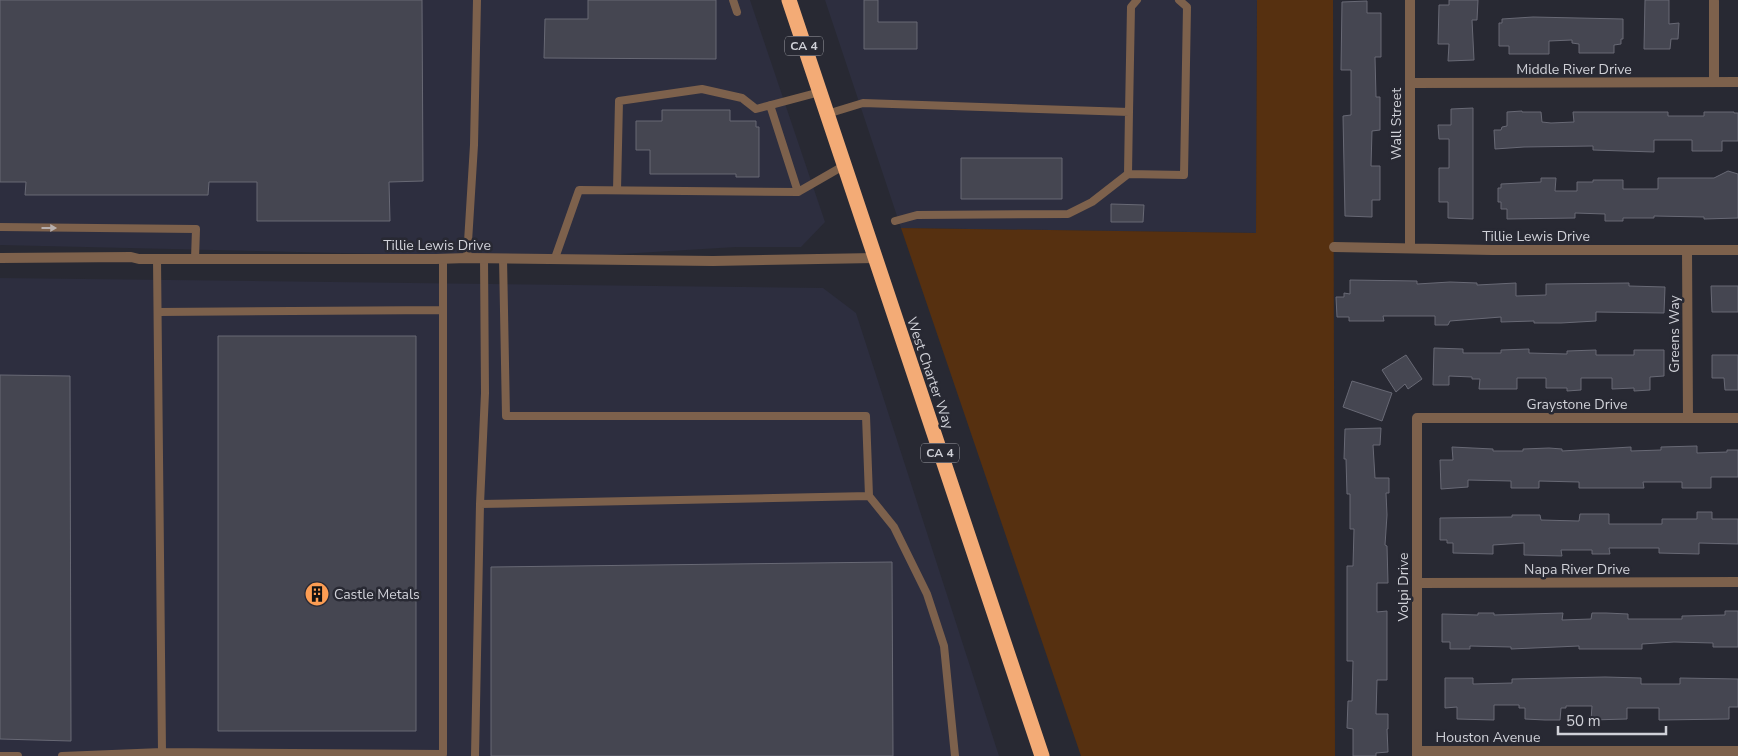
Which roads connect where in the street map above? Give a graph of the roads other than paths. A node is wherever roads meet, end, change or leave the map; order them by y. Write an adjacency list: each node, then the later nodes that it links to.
1 (477, 0): 27 (lane)
2 (733, 0): 8 (lane)
3 (789, 0): 12 (highway, West Charter Way / CA 4)
4 (1137, 0): 14 (lane)
5 (1179, 0): 17 (lane)
6 (1410, 0): 11 (street, Wall Street)
7 (1714, 1): 9 (street)
8 (738, 12)
9 (1714, 82): 10 (street, Middle River Drive); 11 (street, Middle River Drive)
10 (1738, 82)
11 (1410, 83): 23 (street, Wall Street)
12 (820, 92): 13 (lane); 15 (highway, West Charter Way / CA 4)
13 (770, 106): 18 (lane); 19 (lane)
14 (1129, 112): 15 (lane); 17 (lane)
15 (827, 114): 16 (highway, West Charter Way / CA 4)
16 (845, 165): 19 (lane); 31 (highway, West Charter Way / CA 4)
17 (1128, 174): 20 (lane)
18 (617, 190): 19 (lane); 30 (lane)
19 (798, 192)
20 (895, 221)
21 (0, 228): 33 (lane, one-way to 33)
22 (1334, 247): 23 (street, Tillie Lewis Drive)
23 (1410, 247): 24 (street, Tillie Lewis Drive)
24 (1687, 250): 25 (street, Tillie Lewis Drive); 38 (street, Greens Way)
25 (1738, 250)
26 (0, 258): 32 (street, Tillie Lewis Drive)
27 (467, 258): 28 (street, Tillie Lewis Drive); 34 (street, Tillie Lewis Drive)
28 (484, 258): 29 (street, Tillie Lewis Drive); 41 (lane)
29 (504, 258): 30 (street, Tillie Lewis Drive); 40 (lane)
30 (555, 258): 31 (street, Tillie Lewis Drive)
31 (874, 258): 53 (highway, West Charter Way / CA 4)
32 (157, 259): 33 (street, Tillie Lewis Drive); 36 (lane)
33 (195, 259): 34 (street, Tillie Lewis Drive)
34 (443, 259): 35 (lane)
35 (443, 310): 36 (lane); 45 (lane)
36 (158, 312): 45 (lane)
37 (1416, 418): 38 (street, Graystone Drive); 43 (street, Volpi Drive)
38 (1688, 418): 39 (street, Graystone Drive)
39 (1738, 418)
40 (869, 496): 41 (lane); 52 (lane)
41 (480, 504): 51 (lane)
42 (1738, 582): 43 (street, Napa River Drive)
43 (1417, 583): 46 (street, Volpi Drive)
44 (1738, 750): 47 (street, Houston Avenue)
45 (162, 752): 50 (lane)
46 (1417, 753): 47 (street, Houston Avenue)
47 (1668, 753)
48 (0, 756): 49 (lane)
49 (18, 756)
50 (62, 756)
51 (475, 756)
52 (955, 756)
53 (1042, 756)

